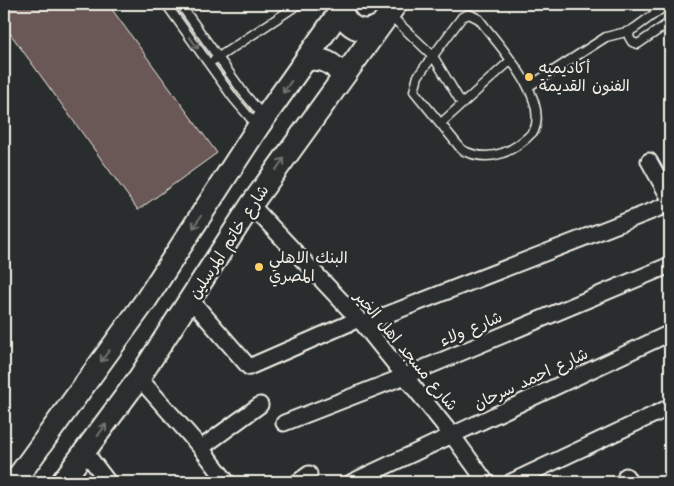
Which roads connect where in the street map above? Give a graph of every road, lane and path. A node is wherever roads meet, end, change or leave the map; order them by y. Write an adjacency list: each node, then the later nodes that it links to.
1 (166, 4): 13 (lane, one-way to 13)
2 (180, 4): 10 (lane)
3 (299, 4): 10 (lane)
4 (668, 4): 8 (lane)
5 (343, 6): 6 (main road); 11 (main road)
6 (388, 14): 9 (lane); 14 (main road, شارع خاتم المرسلين)
7 (670, 22): 8 (lane)
8 (630, 32): 15 (lane)
9 (433, 56): 12 (lane); 16 (lane); 18 (lane)
10 (218, 58): 13 (lane); 17 (lane)
11 (306, 60): 14 (main road); 17 (main road, one-way to 17)
12 (510, 61): 15 (lane); 16 (lane)
13 (208, 63): 17 (lane)
14 (342, 77): 22 (main road, شارع خاتم المرسلين, one-way to 14)
15 (528, 87): 18 (lane)
16 (462, 104): 18 (lane)
17 (262, 123): 35 (main road, one-way to 35)
18 (440, 124)
19 (649, 161): 20 (street)
20 (670, 199)
21 (670, 204): 25 (street)
22 (251, 205): 24 (main road, شارع خاتم المرسلين); 25 (street, شارع مسجد اهل الخير)
23 (670, 264): 27 (street, شارع ولاء)
24 (191, 300): 25 (street); 28 (main road, شارع خاتم المرسلين)
25 (361, 322): 27 (street, شارع مسجد اهل الخير)
26 (670, 333): 32 (street, شارع احمد سرحان)
27 (405, 376): 31 (street, شارع ولاء); 32 (street, شارع مسجد اهل الخير)
28 (139, 378): 33 (street); 34 (main road, شارع خاتم المرسلين, one-way to 28)
29 (260, 405): 33 (street)
30 (670, 407): 41 (street)
31 (284, 422)
32 (452, 435): 39 (street, شارع احمد سرحان); 40 (street, شارع مسجد اهل الخير)
33 (201, 448): 38 (street)
34 (86, 453): 36 (main road, شارع خاتم المرسلين); 37 (street)
35 (14, 482)
36 (62, 482)
37 (108, 482)
38 (227, 482)
39 (352, 482)
40 (486, 482)
41 (511, 482)

